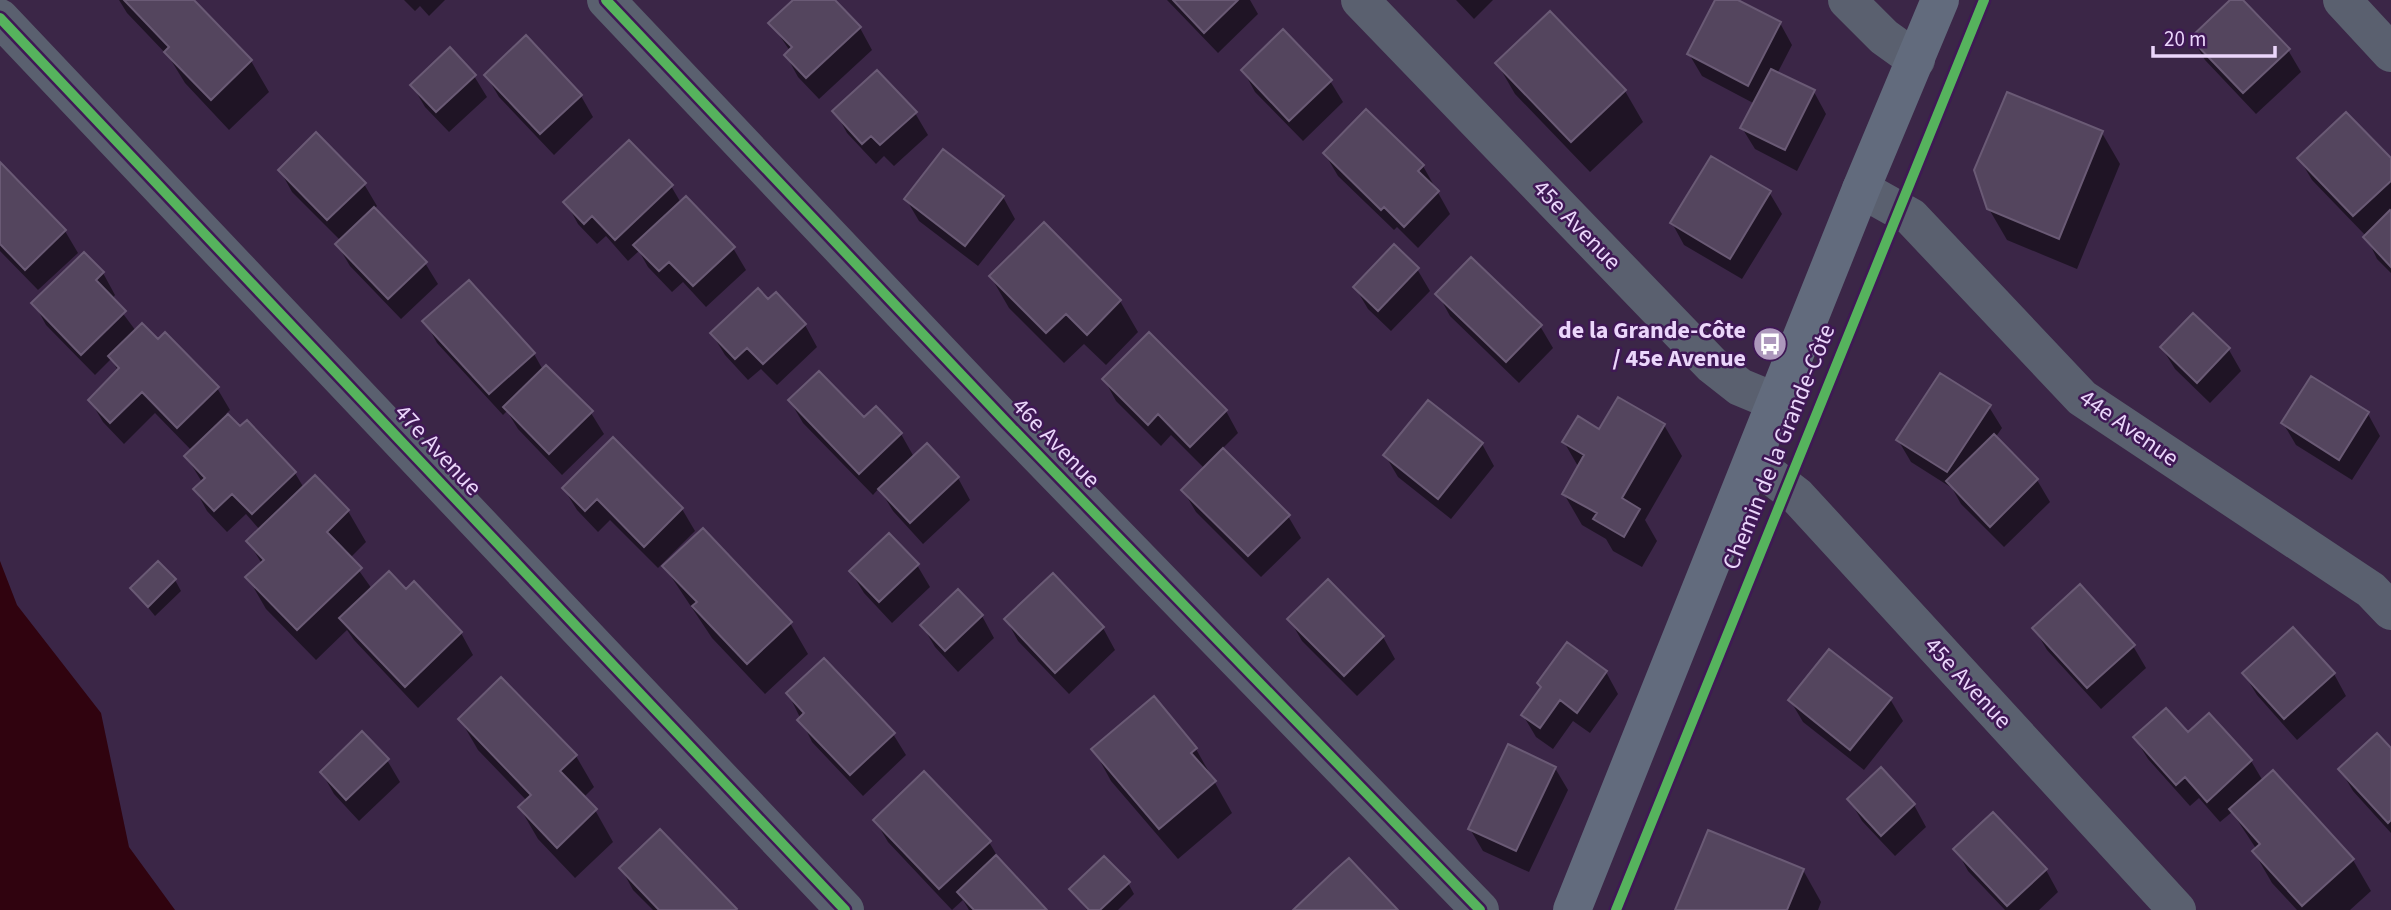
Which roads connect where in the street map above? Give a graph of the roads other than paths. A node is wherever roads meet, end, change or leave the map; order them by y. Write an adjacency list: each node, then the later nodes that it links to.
1 (606, 0): 14 (street, 46e Avenue)
2 (1360, 0): 10 (street, 45e Avenue)
3 (1847, 0): 8 (street)
4 (1940, 0): 8 (main road, Chemin de la Grande-Côte)
5 (2342, 0): 7 (street)
6 (0, 18): 13 (street, 47e Avenue)
7 (2391, 53)
8 (1916, 60): 9 (main road, Chemin de la Grande-Côte)
9 (1861, 189): 10 (main road, Chemin de la Grande-Côte); 12 (street, 44e Avenue)
10 (1776, 402): 11 (main road, Chemin de la Grande-Côte)
11 (1751, 466): 15 (main road, Chemin de la Grande-Côte); 16 (street, 45e Avenue)
12 (2391, 611)
13 (845, 910)
14 (1480, 910)
15 (1572, 910)
16 (2177, 910)

